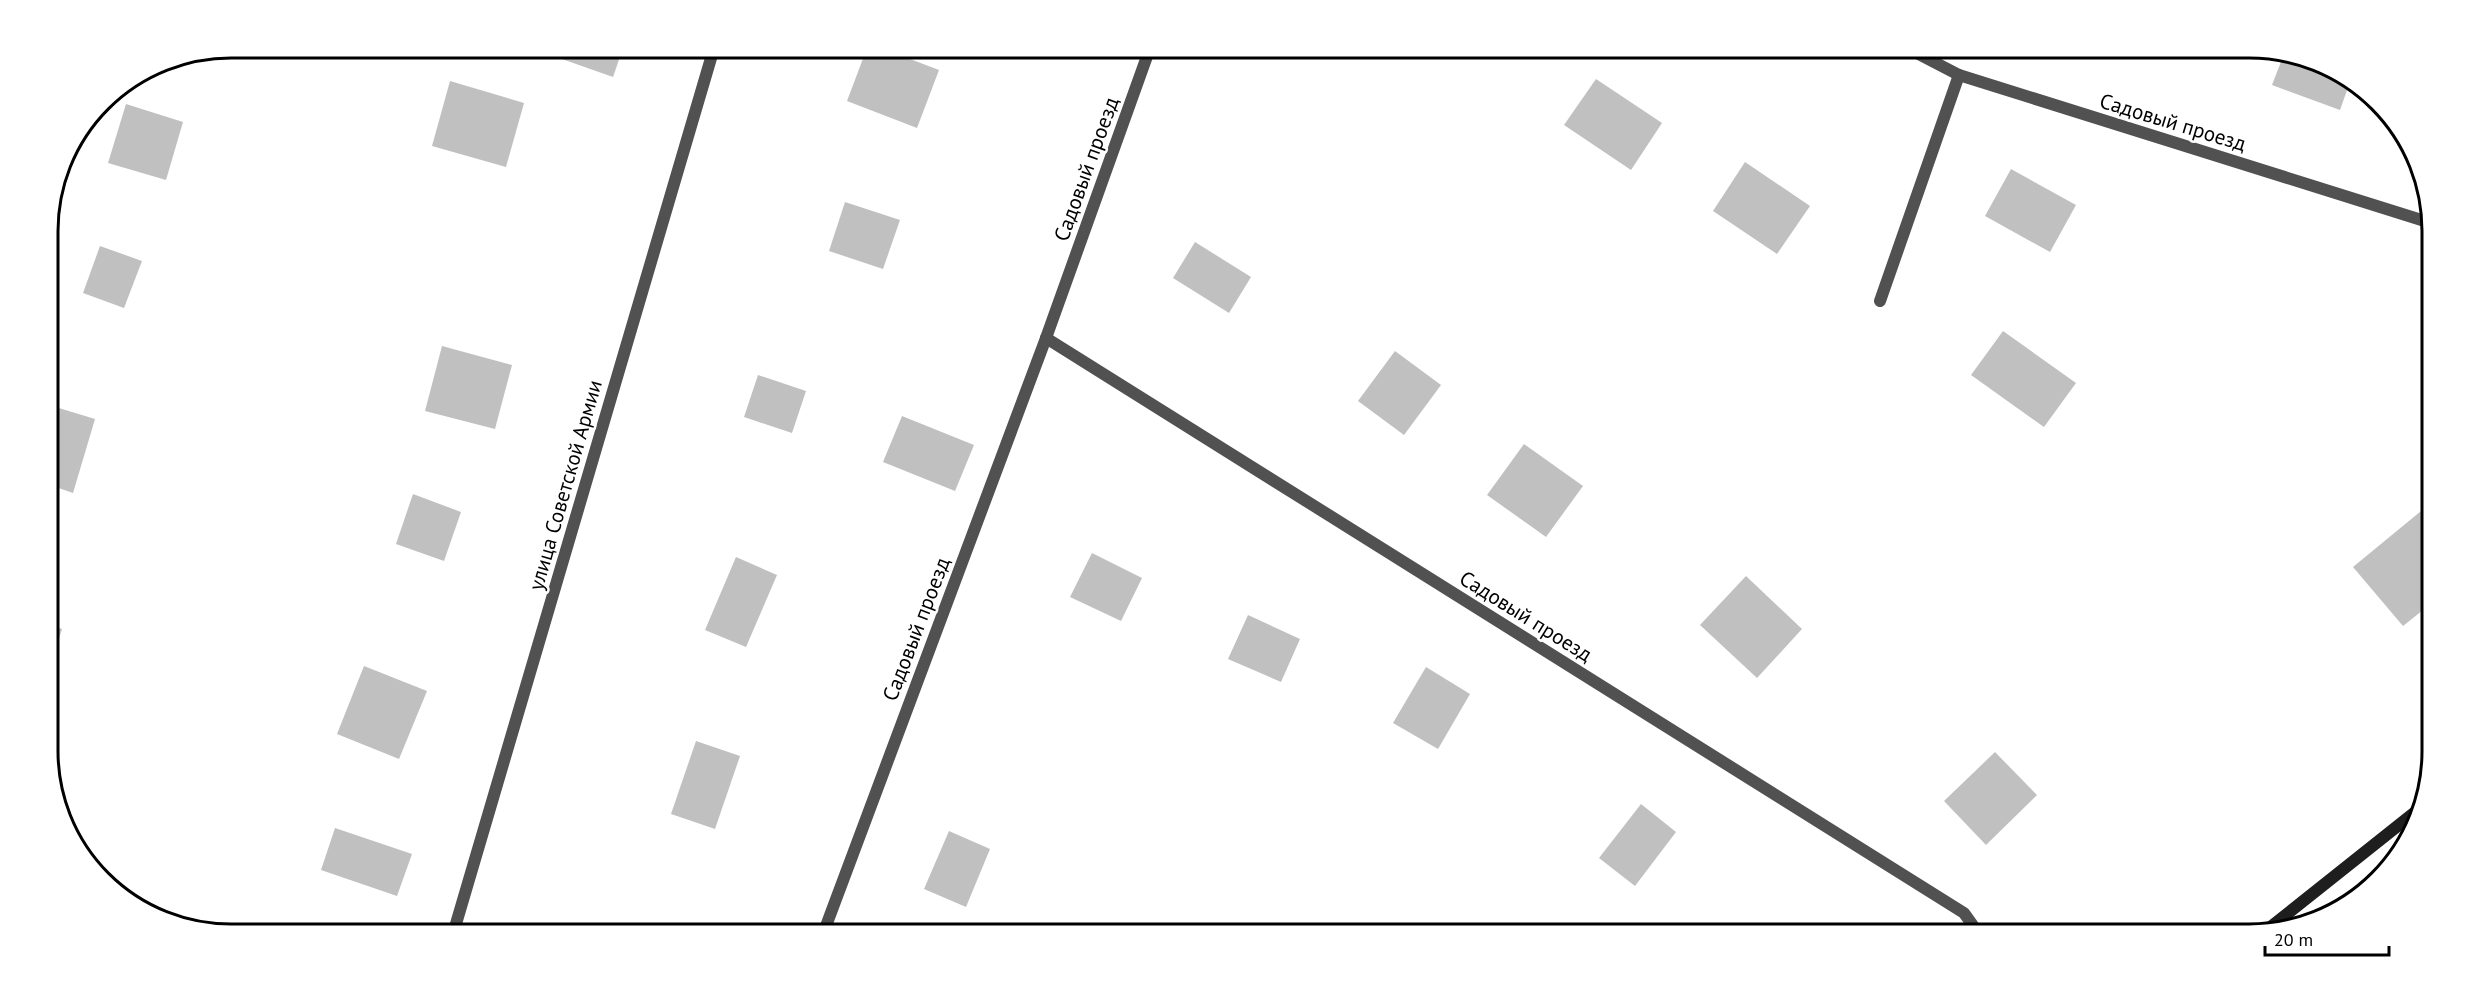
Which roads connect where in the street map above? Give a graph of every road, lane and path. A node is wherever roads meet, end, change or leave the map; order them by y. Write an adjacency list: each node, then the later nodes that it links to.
1 (711, 58): 11 (lane, улица Советской Армии)
2 (1144, 58): 7 (lane, Садовый проезд)
3 (1926, 58): 4 (lane, Садовый проезд)
4 (1959, 75): 5 (lane, Садовый проезд); 6 (lane)
5 (2421, 220)
6 (1880, 301)
7 (1046, 338): 10 (lane, Садовый проезд); 12 (lane, Садовый проезд)
8 (2409, 817): 9 (street)
9 (2279, 921)
10 (1971, 923)
11 (456, 924)
12 (827, 924)

